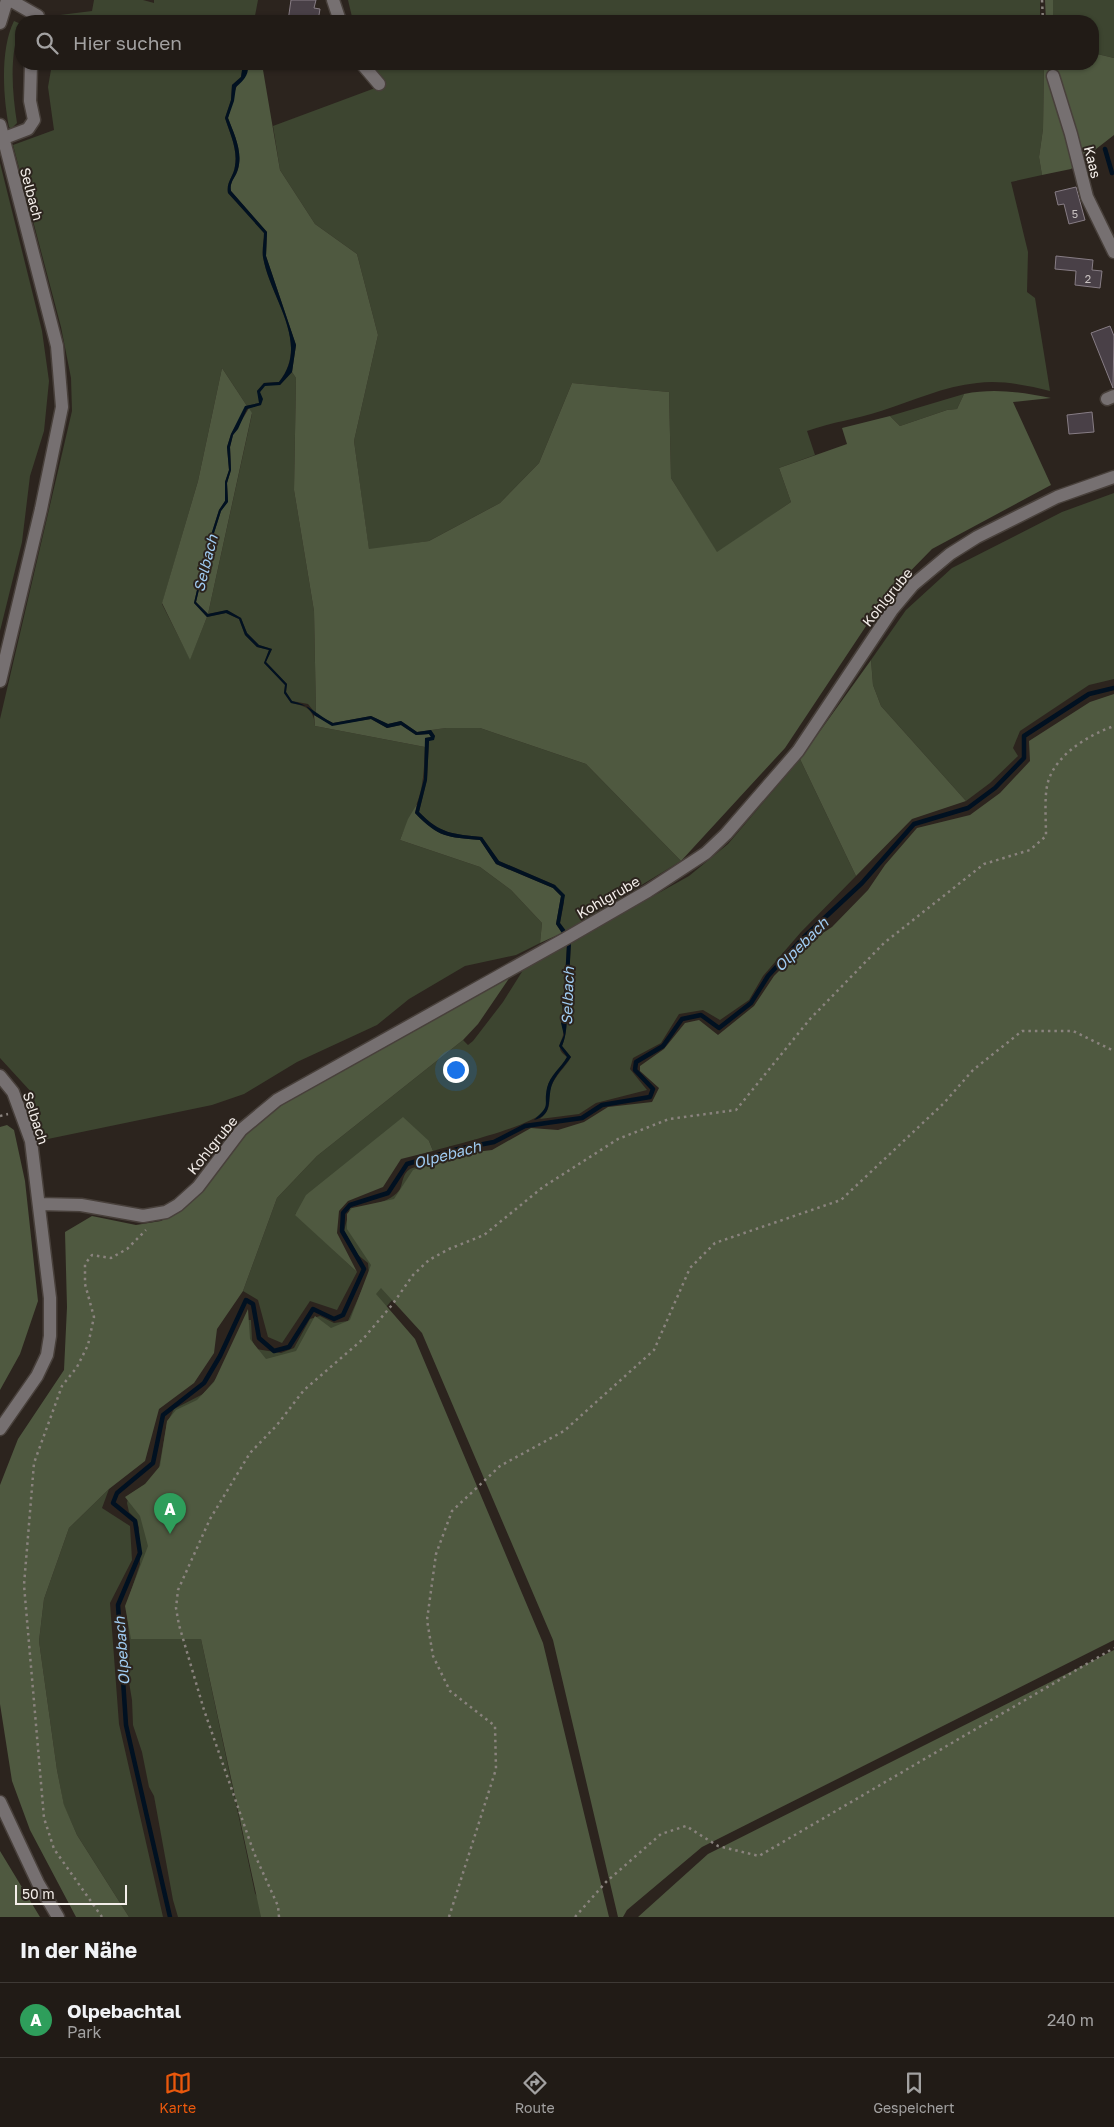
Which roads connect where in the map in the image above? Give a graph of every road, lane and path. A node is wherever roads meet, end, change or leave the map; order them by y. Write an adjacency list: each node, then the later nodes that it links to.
1 (8, 0): 4 (street); 7 (street)
2 (332, 0): 5 (street)
3 (1042, 0): 6 (path)
4 (36, 15)
5 (338, 15)
6 (1043, 15)
7 (0, 23)
8 (31, 70): 13 (street)
9 (367, 70): 11 (street)
10 (1052, 76): 14 (street, Kaas)
11 (379, 84)
12 (0, 125): 13 (street, Selbach)
13 (2, 139): 16 (street, Selbach)
14 (1114, 252)
15 (1114, 477): 21 (street, Kohlgrube)
16 (0, 681)
17 (1114, 726): 27 (path)
18 (1114, 1051): 28 (path)
19 (0, 1076): 20 (street, Selbach)
20 (39, 1204): 21 (street, Kohlgrube); 22 (street, Selbach)
21 (156, 1215): 26 (path)
22 (0, 1429)
23 (1114, 1648): 29 (path)
24 (0, 1802): 25 (street)
25 (58, 1917)
26 (102, 1917)
27 (279, 1917)
28 (449, 1917)
29 (575, 1917)

